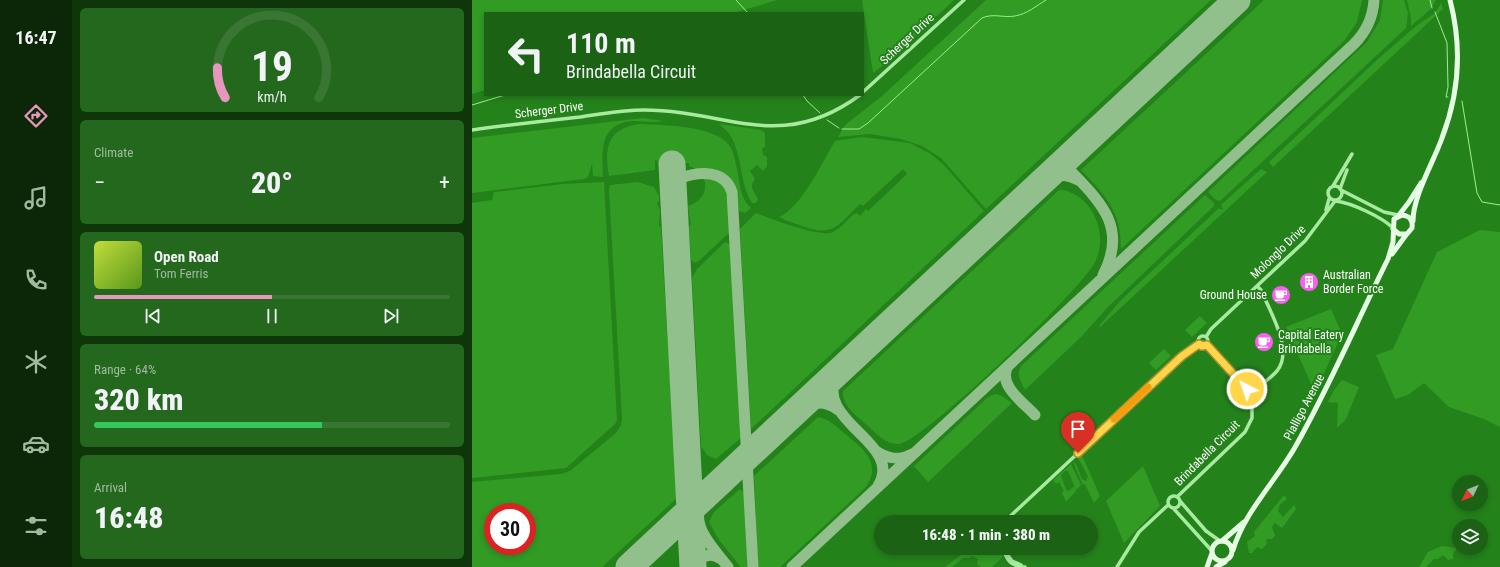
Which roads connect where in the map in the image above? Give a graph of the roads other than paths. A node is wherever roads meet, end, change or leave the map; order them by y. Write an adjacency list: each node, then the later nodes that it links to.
1 (964, 0): 3 (street, Scherger Drive)
2 (1450, 0): 7 (main road)
3 (864, 91)
4 (858, 96): 5 (street, Scherger Drive)
5 (472, 130)
6 (1352, 154): 9 (street)
7 (1432, 161): 14 (main road); 15 (main road)
8 (1347, 170): 10 (street)
9 (1333, 186): 10 (street); 11 (street)
10 (1341, 189): 12 (street); 14 (street)
11 (1329, 199): 12 (street); 13 (street, Molonglo Drive)
12 (1336, 201): 13 (street, Molonglo Drive); 16 (street)
13 (1326, 211): 19 (street, Molonglo Drive)
14 (1398, 215): 15 (main road); 16 (main road)
15 (1413, 224): 17 (main road)
16 (1393, 228): 17 (main road); 18 (main road, Pialligo Avenue)
17 (1407, 234): 18 (main road, Pialligo Avenue)
18 (1388, 259): 31 (main road, Pialligo Avenue)
19 (1257, 286): 20 (street, Molonglo Drive); 23 (street)
20 (1206, 337): 21 (street); 22 (street)
21 (1199, 344): 22 (street); 30 (street)
22 (1207, 345): 24 (street, Brindabella Circuit)
23 (1262, 383): 24 (street); 25 (street)
24 (1247, 389): 25 (street, Brindabella Circuit)
25 (1251, 398): 26 (street, Brindabella Circuit)
26 (1177, 497): 27 (street); 28 (street)
27 (1180, 501): 29 (street); 32 (street, Brindabella Circuit)
28 (1168, 505): 29 (street); 38 (street)
29 (1174, 509): 34 (street)
30 (1012, 515)
31 (1250, 516): 32 (main road, Pialligo Avenue); 33 (main road, Pialligo Avenue)
32 (1221, 541): 33 (main road); 34 (main road)
33 (1233, 550): 36 (main road)
34 (1212, 552): 36 (main road); 39 (main road)
35 (1005, 555): 37 (street)
36 (1226, 561): 40 (main road)
37 (1026, 567)
38 (1117, 567)
39 (1207, 567)
40 (1216, 567)

